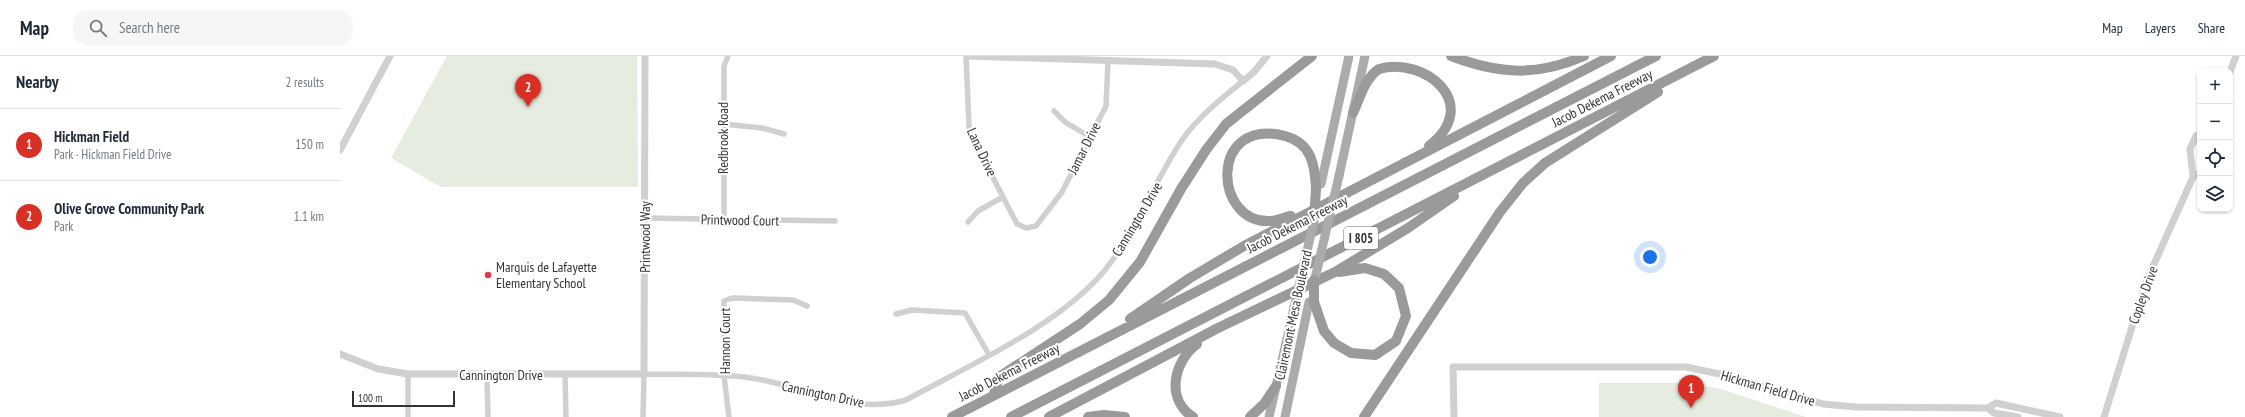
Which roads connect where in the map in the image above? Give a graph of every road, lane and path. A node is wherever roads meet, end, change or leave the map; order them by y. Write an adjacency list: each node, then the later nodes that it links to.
1 (390, 56): 24 (street)
2 (645, 56): 31 (street, Printwood Way)
3 (728, 56): 20 (street, Redbrook Road)
4 (966, 56): 15 (street); 29 (street, Lana Drive)
5 (1267, 56): 17 (street)
6 (1312, 56): 51 (highway)
7 (1349, 56): 28 (main road)
8 (1365, 56): 19 (main road, Clairemont Mesa Boulevard)
9 (1451, 56): 10 (highway)
10 (1584, 56)
11 (1611, 56): 25 (highway)
12 (1656, 56): 42 (highway, Jacob Dekema Freeway / I 805)
13 (2236, 56): 16 (street)
14 (1712, 57): 26 (highway, Jacob Dekema Freeway / I 805); 67 (highway)
15 (1108, 62): 17 (street); 23 (street, Jamar Drive)
16 (2232, 68)
17 (1243, 81): 44 (street, Cannington Drive)
18 (1054, 110): 23 (street)
19 (1354, 113): 25 (highway); 37 (main road, Clairemont Mesa Boulevard, bridge)
20 (723, 124): 21 (street); 32 (street, Redbrook Road)
21 (784, 134)
22 (2197, 136): 27 (street, Copley Drive)
23 (1090, 137): 35 (street, Jamar Drive)
24 (340, 150)
25 (1400, 165): 30 (highway)
26 (1485, 174): 36 (highway); 59 (highway, Jacob Dekema Freeway / I 805)
27 (2197, 175): 71 (street, Copley Drive)
28 (1318, 186): 30 (highway, bridge); 30 (highway)
29 (1003, 197): 34 (street); 35 (street, Lana Drive)
30 (1312, 214): 42 (highway); 50 (main road, Clairemont Mesa Boulevard, bridge)
31 (645, 218): 32 (street, Printwood Court); 47 (street, Printwood Way)
32 (724, 220): 33 (street, Printwood Court)
33 (835, 221)
34 (968, 222)
35 (1036, 226)
36 (1335, 272): 38 (highway); 41 (highway)
37 (1314, 280): 38 (highway, bridge)
38 (1311, 302): 66 (main road, Clairemont Mesa Boulevard)
39 (807, 306): 49 (street, Hannon Court)
40 (896, 314): 44 (street)
41 (1218, 328): 60 (highway); 63 (highway)
42 (1094, 344): 51 (highway, Jacob Dekema Freeway / I 805)
43 (340, 354): 45 (street, Cannington Drive)
44 (989, 354): 49 (street, Cannington Drive)
45 (408, 374): 48 (street, Cannington Drive); 53 (street)
46 (565, 374): 47 (street, Cannington Drive); 48 (street, Cannington Drive); 55 (street)
47 (644, 374): 49 (street, Cannington Drive); 56 (street, Printwood Way)
48 (487, 375): 54 (street)
49 (724, 376): 57 (street, Hannon Court)
50 (1276, 386): 64 (highway); 65 (main road, Clairemont Mesa Boulevard)
51 (994, 394): 58 (highway, Jacob Dekema Freeway / I 805)
52 (1988, 408): 68 (street, Hickman Field Drive); 69 (street, Hickman Field Drive); 70 (street, Hickman Field Drive)
53 (408, 417)
54 (488, 417)
55 (566, 417)
56 (643, 417)
57 (729, 417)
58 (952, 417)
59 (1011, 417)
60 (1049, 417)
61 (1088, 417): 62 (highway)
62 (1125, 417)
63 (1193, 417)
64 (1250, 417)
65 (1269, 417)
66 (1285, 417)
67 (1364, 417)
68 (1454, 417)
69 (2018, 417)
70 (2060, 417)
71 (2104, 417)

